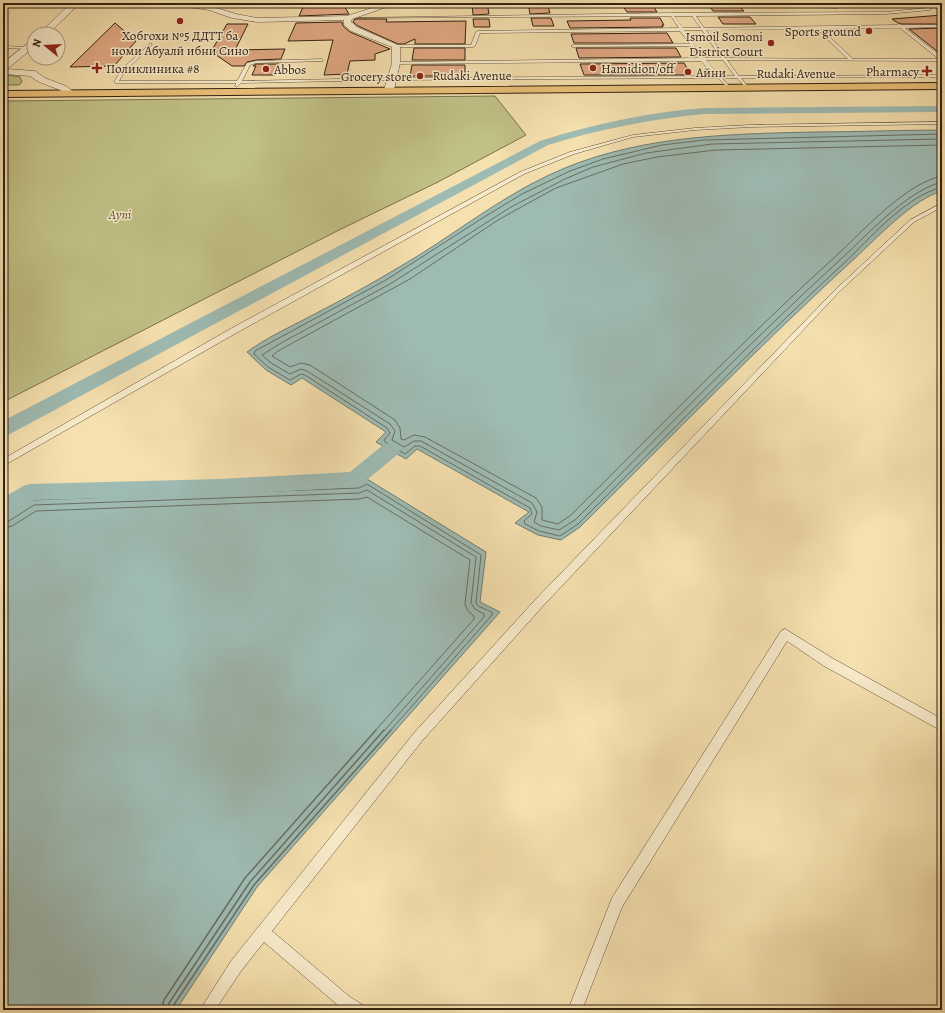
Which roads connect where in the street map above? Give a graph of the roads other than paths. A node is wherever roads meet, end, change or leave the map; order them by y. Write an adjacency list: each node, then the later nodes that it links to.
1 (26, 3): 8 (street)
2 (55, 3): 7 (street)
3 (122, 3): 7 (street)
4 (174, 3): 15 (street)
5 (394, 3): 15 (street)
6 (903, 3): 10 (street)
7 (75, 4): 16 (street)
8 (3, 5)
9 (768, 5): 12 (lane)
10 (928, 5): 11 (street); 12 (lane)
11 (942, 6)
12 (845, 13): 14 (lane)
13 (671, 14): 14 (lane); 15 (lane); 20 (lane)
14 (693, 14): 21 (lane)
15 (348, 18): 25 (street)
16 (52, 26)
17 (899, 26): 18 (lane); 19 (lane); 33 (lane)
18 (942, 26)
19 (817, 27): 21 (lane); 32 (lane)
20 (681, 30): 21 (lane); 24 (lane); 25 (lane)
21 (704, 30): 30 (lane)
22 (151, 44): 41 (lane)
23 (26, 45): 27 (lane)
24 (692, 45): 26 (lane); 29 (lane)
25 (396, 46): 34 (street)
26 (573, 46)
27 (3, 47)
28 (26, 49): 35 (street)
29 (702, 59): 30 (lane); 34 (lane); 39 (lane)
30 (724, 59): 32 (lane); 38 (lane)
31 (322, 60): 44 (lane)
32 (852, 60): 33 (lane)
33 (942, 60)
34 (396, 63): 42 (street)
35 (3, 67)
36 (3, 71): 40 (street)
37 (942, 76): 38 (lane)
38 (738, 77): 39 (lane); 46 (lane)
39 (719, 78): 42 (lane); 45 (lane)
40 (42, 80): 48 (street); 49 (street)
41 (116, 82): 44 (lane); 47 (lane)
42 (390, 85): 44 (highway, Rudaki Avenue); 45 (highway, Rudaki Avenue)
43 (942, 86): 46 (highway, Rudaki Avenue)
44 (237, 87): 47 (highway, Rudaki Avenue)
45 (728, 87): 46 (highway, Rudaki Avenue)
46 (746, 87)
47 (111, 92): 49 (highway, Rudaki Avenue)
48 (36, 93): 49 (highway, Rudaki Avenue); 50 (highway, Rudaki Avenue)
49 (70, 93)
50 (3, 94)
51 (942, 123): 53 (lane)
52 (942, 205): 55 (lane)
53 (3, 463)
54 (942, 725): 58 (lane)
55 (263, 932): 56 (lane); 57 (lane)
56 (207, 1010)
57 (358, 1010)
58 (575, 1010)

